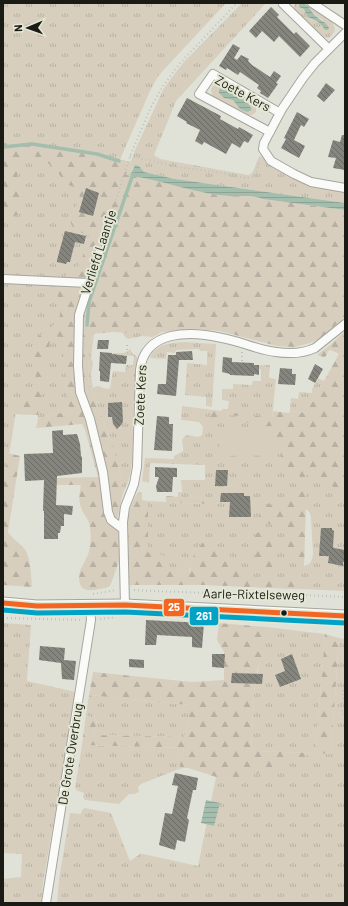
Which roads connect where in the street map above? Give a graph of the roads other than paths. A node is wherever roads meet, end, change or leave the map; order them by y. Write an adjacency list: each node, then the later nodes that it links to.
1 (284, 3): 5 (street)
2 (312, 3): 3 (street)
3 (345, 25)
4 (345, 33): 5 (street, Zoete Kers)
5 (329, 49): 6 (street, Zoete Kers)
6 (280, 113): 7 (street, Zoete Kers); 7 (street, Zoete Kers)
7 (270, 132): 8 (street, Zoete Kers)
8 (345, 188)
9 (99, 253): 11 (street, Verliefd Laantje)
10 (3, 278): 11 (street)
11 (88, 283): 13 (street, Verliefd Laantje)
12 (345, 324): 13 (street, Zoete Kers)
13 (123, 529): 16 (street, Zoete Kers)
14 (91, 599): 15 (street, Aarle-Rixtelseweg); 16 (street, Aarle-Rixtelseweg); 18 (street, De Grote Overbrug)
15 (3, 603)
16 (125, 605): 17 (street, Aarle-Rixtelseweg)
17 (345, 616)
18 (46, 903)

